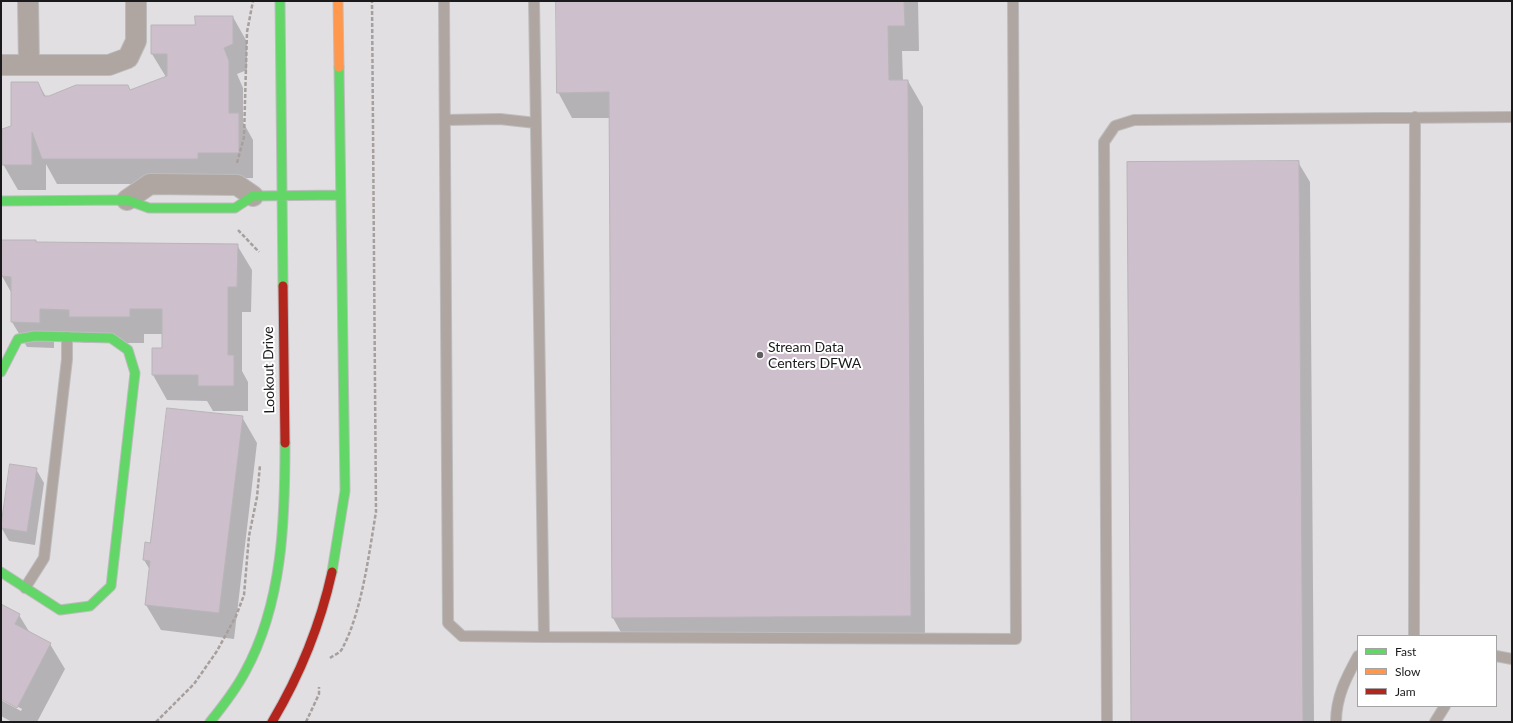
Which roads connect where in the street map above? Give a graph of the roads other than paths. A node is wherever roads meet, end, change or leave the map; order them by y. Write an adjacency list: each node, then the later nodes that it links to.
1 (28, 1): 9 (street)
2 (136, 1): 9 (street)
3 (280, 1): 16 (main road, Lookout Drive)
4 (338, 1): 14 (main road)
5 (444, 1): 12 (lane)
6 (534, 1): 13 (lane)
7 (1014, 1): 24 (lane)
8 (1, 65): 9 (street)
9 (29, 65)
10 (1415, 117): 11 (lane); 23 (lane); 31 (lane)
11 (1512, 117)
12 (445, 120): 13 (lane); 24 (lane)
13 (536, 123): 24 (lane)
14 (340, 194): 16 (main road); 30 (main road)
15 (253, 196): 16 (main road); 17 (street)
16 (281, 196): 29 (main road, Lookout Drive)
17 (127, 200): 18 (main road)
18 (1, 201)
19 (67, 337): 20 (main road); 22 (lane); 22 (main road)
20 (1, 372)
21 (1, 572): 22 (main road)
22 (25, 588)
23 (1414, 635)
24 (544, 637)
25 (1497, 656): 27 (lane)
26 (1357, 658): 32 (lane)
27 (1512, 659)
28 (1444, 707): 33 (lane)
29 (210, 722)
30 (272, 722)
31 (1107, 722)
32 (1336, 722)
33 (1435, 722)

